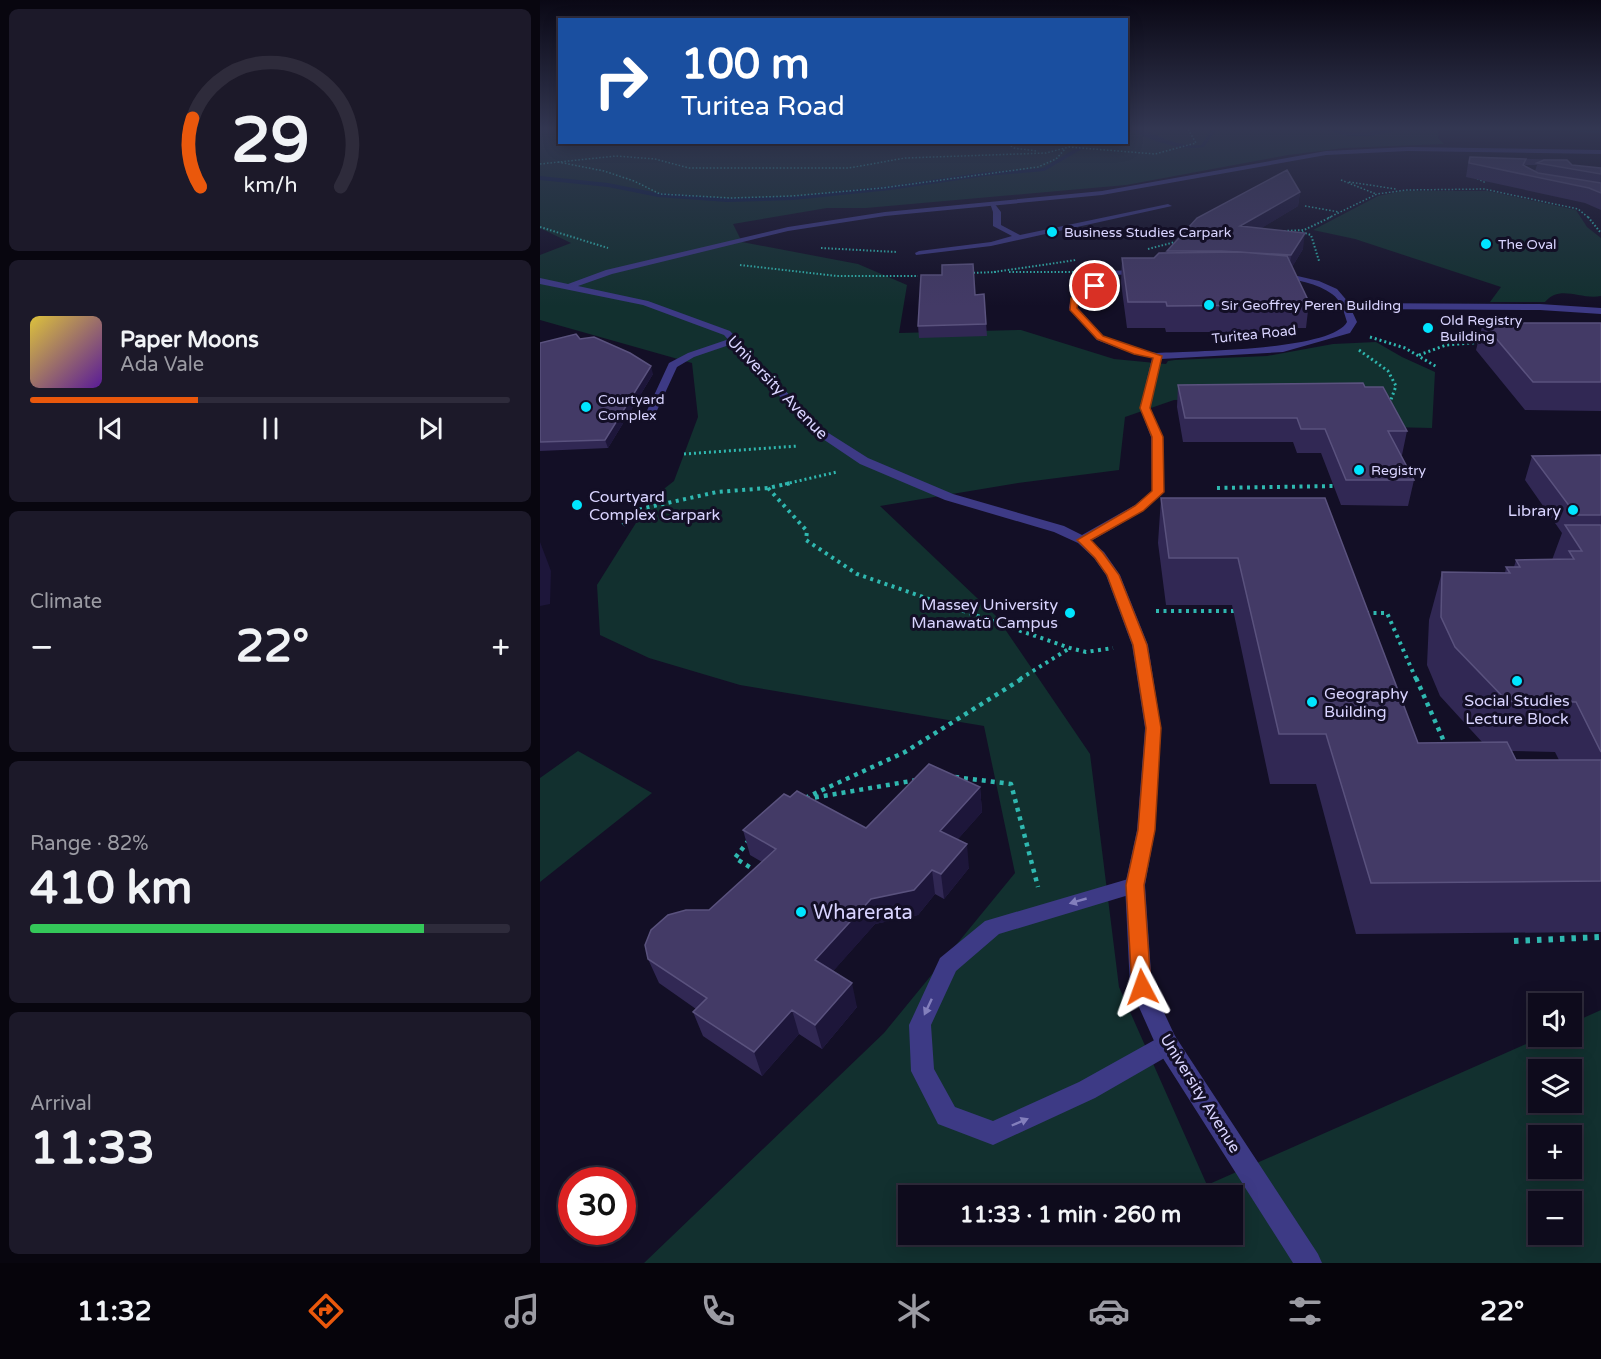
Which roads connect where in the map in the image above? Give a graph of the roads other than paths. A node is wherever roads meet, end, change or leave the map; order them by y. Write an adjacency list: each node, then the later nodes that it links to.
1 (1131, 188): 2 (street)
2 (992, 204): 4 (street); 7 (street)
3 (1168, 206): 4 (street)
4 (1019, 237): 5 (street)
5 (919, 252)
6 (540, 281): 7 (street, University Avenue)
7 (571, 286): 12 (street, University Avenue)
8 (1601, 303): 10 (street)
9 (1346, 306): 10 (street); 13 (street, Turitea Road); 13 (street, Turitea Road)
10 (1580, 308): 11 (street)
11 (1601, 311)
12 (735, 340): 14 (street); 15 (street, University Avenue)
13 (1157, 356): 15 (street)
14 (649, 417)
15 (1083, 540): 16 (street, University Avenue)
16 (1135, 885): 17 (street, University Avenue); 17 (street, one-way to 17)
17 (1167, 1044): 18 (street, University Avenue)
18 (1309, 1263)

